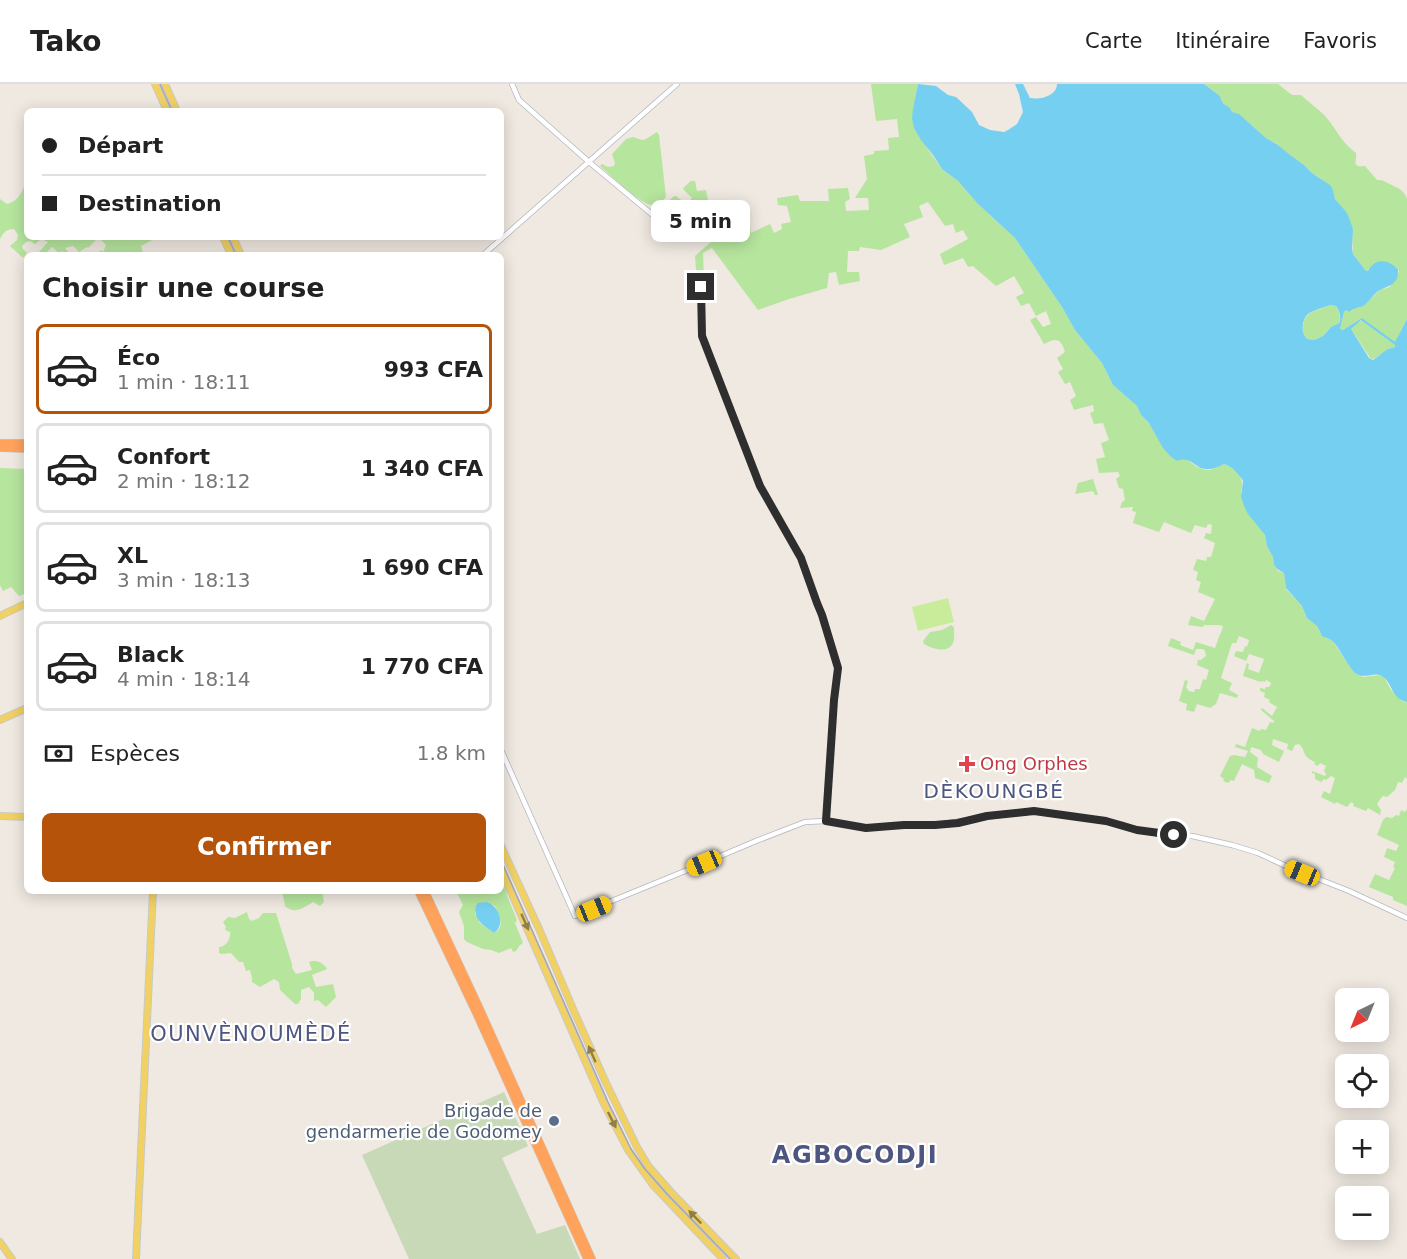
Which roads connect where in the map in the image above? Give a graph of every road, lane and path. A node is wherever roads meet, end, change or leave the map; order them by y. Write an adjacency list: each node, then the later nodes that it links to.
1 (155, 84): 5 (main road)
2 (165, 84): 6 (main road)
3 (512, 84): 7 (street)
4 (677, 84): 7 (street)
5 (165, 108)
6 (176, 108)
7 (589, 162): 8 (street); 9 (street)
8 (660, 221)
9 (504, 237)
10 (500, 240): 11 (street)
11 (486, 252)
12 (701, 287): 24 (street)
13 (0, 442): 14 (highway)
14 (24, 443)
15 (0, 448): 16 (highway)
16 (24, 449)
17 (24, 604): 18 (main road)
18 (0, 616)
19 (24, 709): 20 (main road)
20 (0, 720)
21 (504, 757): 24 (street)
22 (0, 816): 23 (main road)
23 (24, 818)
24 (826, 821): 30 (street)
25 (504, 853): 37 (main road, one-way to 25)
26 (504, 876): 36 (main road, one-way to 36)
27 (153, 894): 33 (main road)
28 (419, 894): 34 (highway)
29 (426, 894): 35 (highway)
30 (1407, 918)
31 (0, 1242): 32 (main road)
32 (12, 1259)
33 (136, 1259)
34 (587, 1259)
35 (592, 1259)
36 (723, 1259)
37 (736, 1259)

